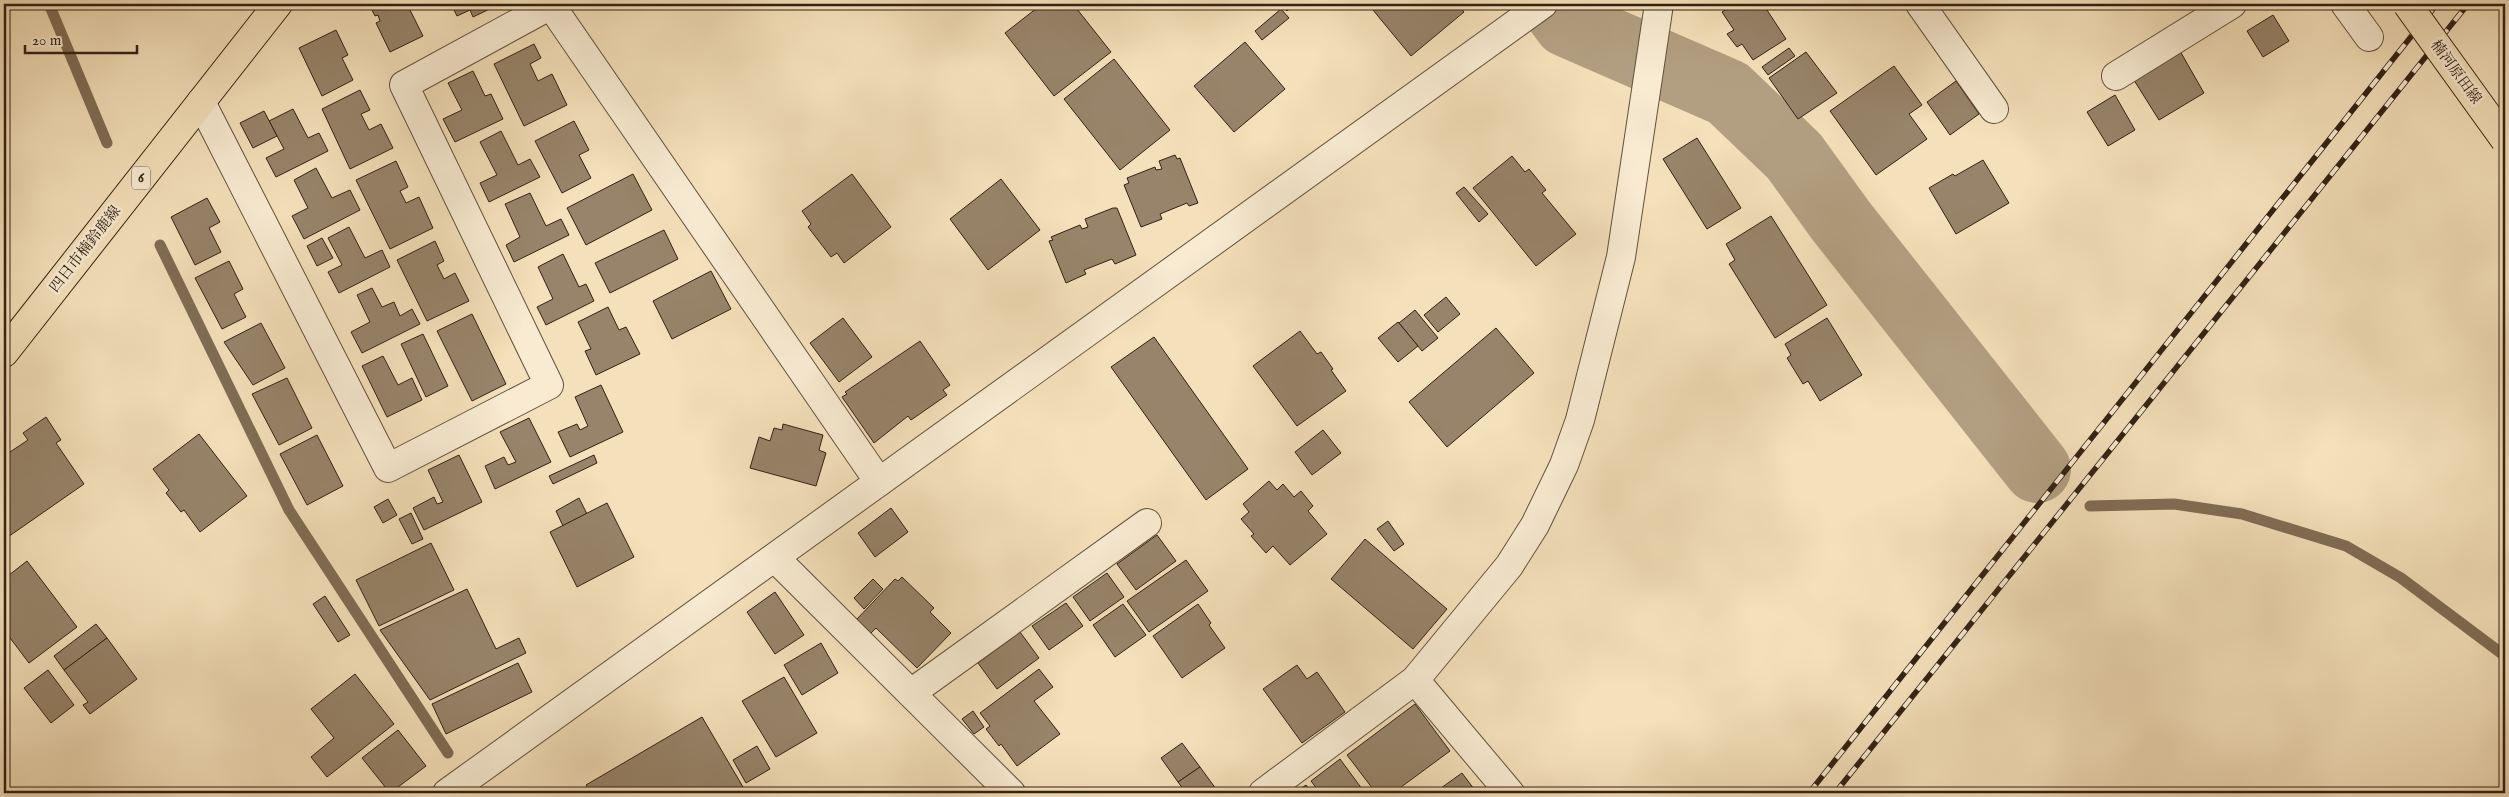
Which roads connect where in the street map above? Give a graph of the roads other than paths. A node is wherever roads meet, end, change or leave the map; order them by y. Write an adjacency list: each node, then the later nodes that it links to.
1 (278, 4): 11 (main road, 四日市楠鈴鹿線 / 6)
2 (550, 4): 11 (street); 15 (street)
3 (1659, 4): 18 (street)
4 (1920, 4): 12 (street)
5 (2232, 4): 10 (street)
6 (2345, 4): 9 (street)
7 (2407, 4): 13 (main road, 楠河原田線, bridge)
8 (1538, 7): 15 (street)
9 (2369, 37)
10 (2116, 76)
11 (201, 102): 14 (main road, 四日市楠鈴鹿線 / 6)
12 (1994, 109)
13 (2505, 140)
14 (4, 353)
15 (879, 482): 17 (street)
16 (1147, 523): 19 (street)
17 (775, 558): 19 (street); 20 (street)
18 (1415, 680): 22 (street); 23 (street)
19 (911, 693): 21 (street)
20 (447, 793)
21 (1011, 793)
22 (1262, 793)
23 (1510, 793)

